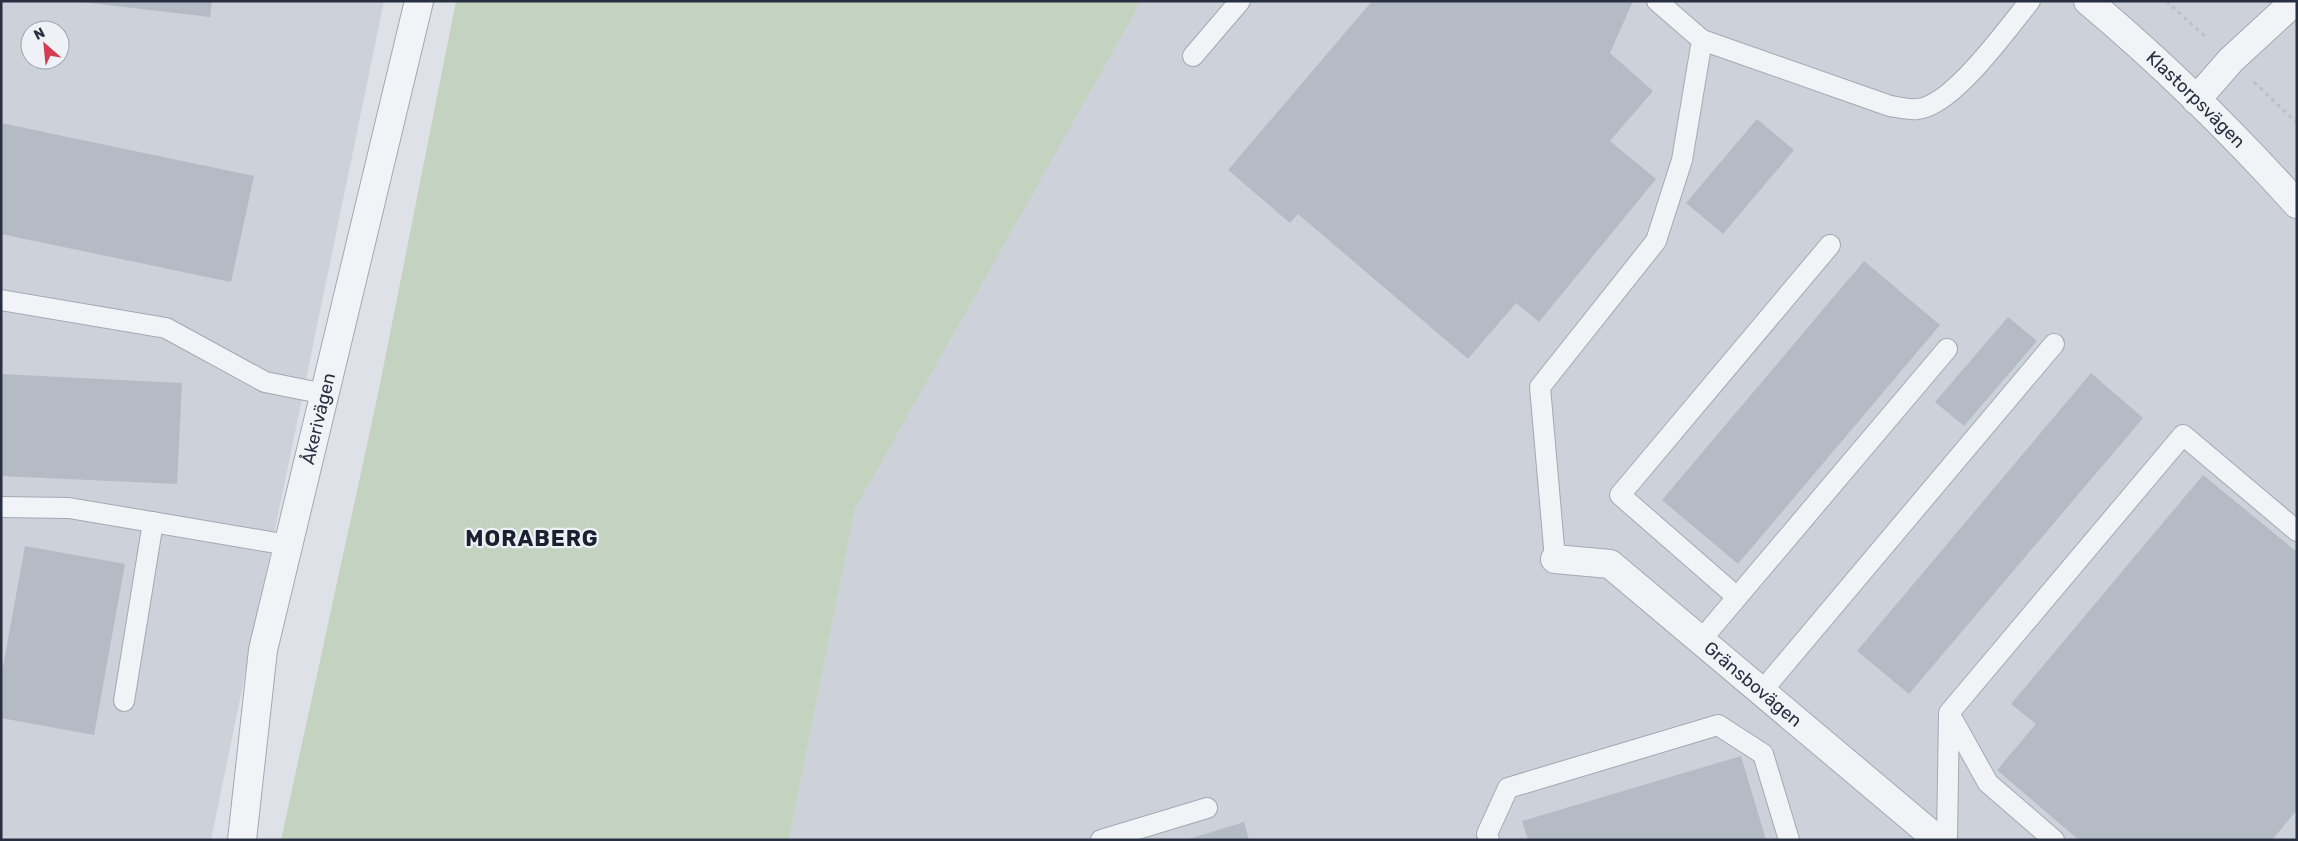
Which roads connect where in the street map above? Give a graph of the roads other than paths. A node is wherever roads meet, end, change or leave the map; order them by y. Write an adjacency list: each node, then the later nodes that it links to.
1 (419, 1): 15 (street, Åkerivägen)
2 (1240, 1): 8 (lane)
3 (1657, 1): 7 (lane)
4 (2030, 1): 7 (lane)
5 (2088, 1): 9 (street, Klastorpsvägen)
6 (2295, 1): 9 (street)
7 (1702, 40): 20 (lane)
8 (1193, 56)
9 (2196, 100): 10 (street, Klastorpsvägen)
10 (2297, 204)
11 (1830, 245): 21 (lane)
12 (1, 300): 15 (lane)
13 (2054, 344): 23 (lane)
14 (1947, 348): 21 (lane)
15 (325, 394): 19 (street, Åkerivägen)
16 (1, 507): 17 (lane)
17 (153, 522): 19 (lane); 24 (lane)
18 (2297, 531): 25 (lane)
19 (288, 545): 27 (street, Åkerivägen)
20 (1555, 560): 22 (street, Gränsbovägen)
21 (1737, 596): 22 (lane)
22 (1701, 640): 23 (street, Gränsbovägen)
23 (1762, 692): 31 (street, Gränsbovägen)
24 (124, 701)
25 (1949, 713): 32 (lane); 33 (lane)
26 (1207, 808): 28 (lane)
27 (242, 840)
28 (1101, 840)
29 (1489, 840): 30 (lane)
30 (1789, 840)
31 (1938, 840)
32 (1947, 840)
33 (2054, 840)

